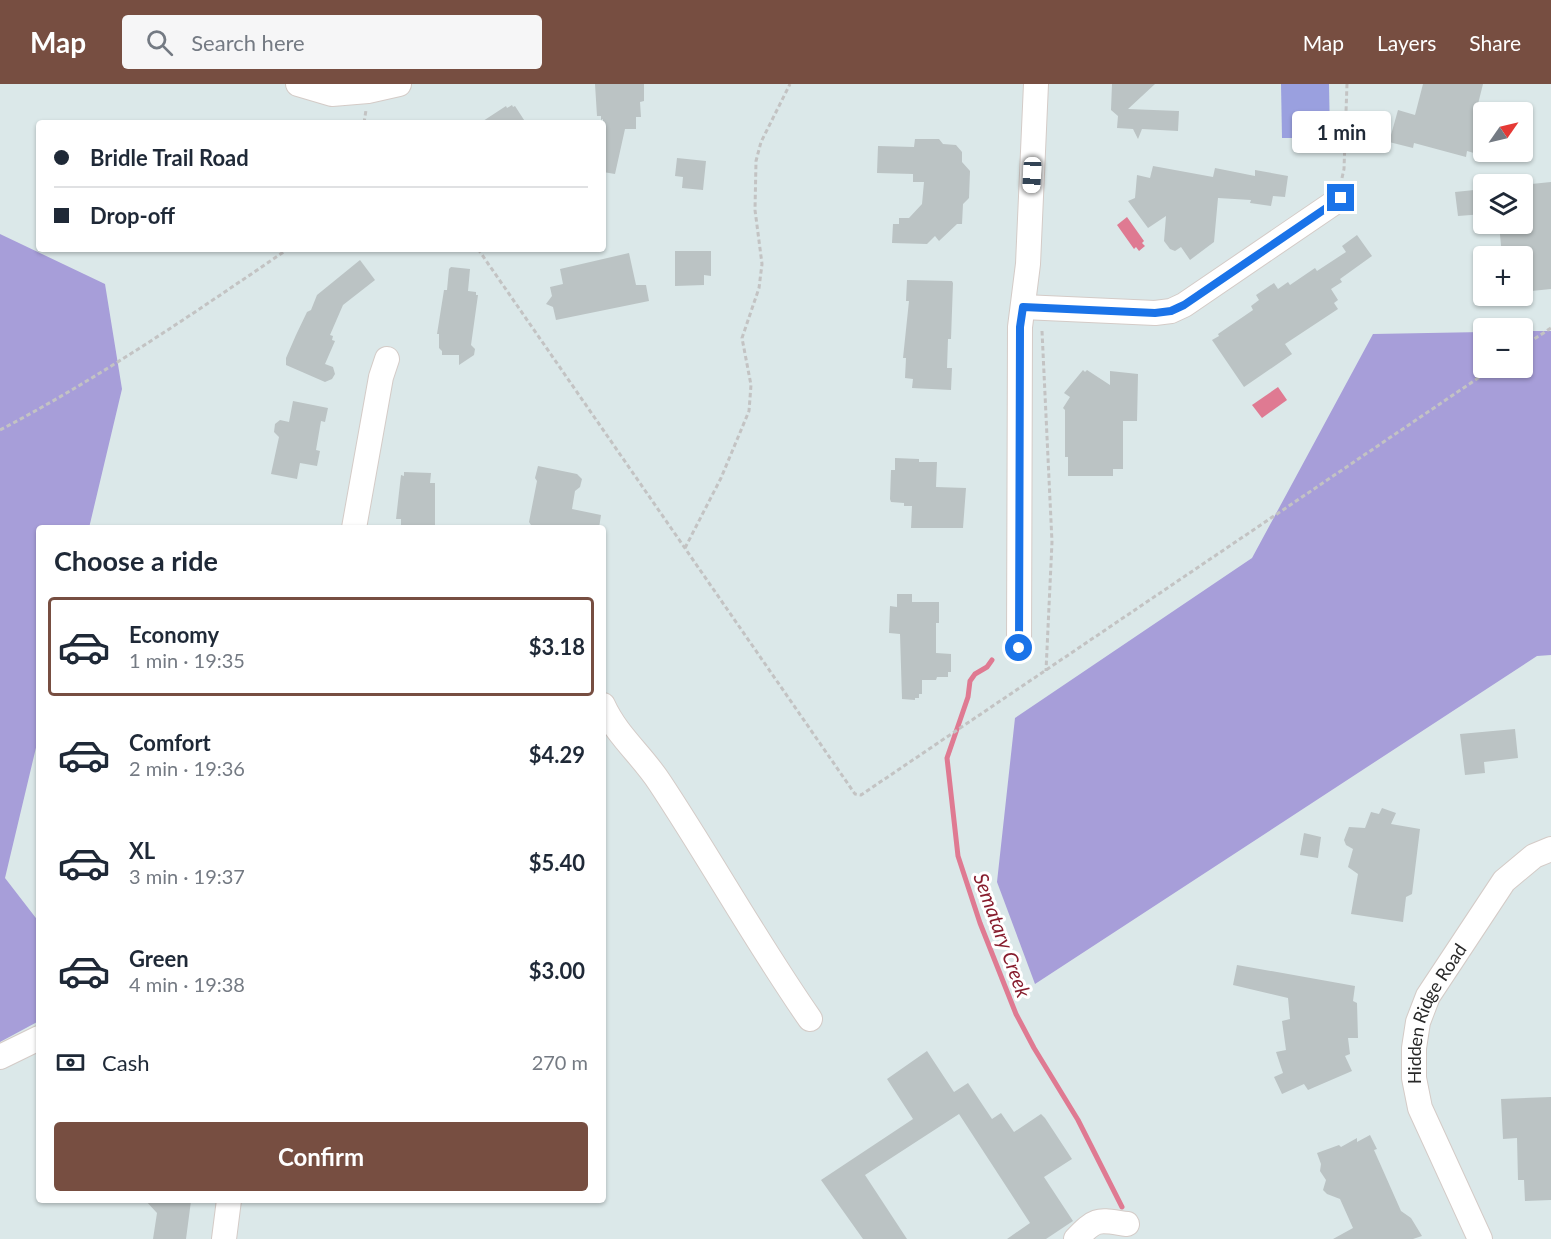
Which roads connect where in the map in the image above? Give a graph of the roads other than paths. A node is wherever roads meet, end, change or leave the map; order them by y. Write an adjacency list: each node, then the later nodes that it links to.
1 (298, 84): 2 (street)
2 (399, 84)
3 (1036, 84): 5 (street)
4 (1341, 198): 5 (street)
5 (1023, 307): 8 (street)
6 (387, 359): 7 (street)
7 (355, 525)
8 (1019, 648)
9 (606, 711): 11 (street)
10 (1551, 849): 18 (street, Hidden Ridge Road)
11 (810, 1019)
12 (36, 1039): 13 (street)
13 (0, 1057)
14 (229, 1203): 16 (street)
15 (1127, 1224): 17 (street)
16 (224, 1239)
17 (1076, 1239)
18 (1480, 1239)

